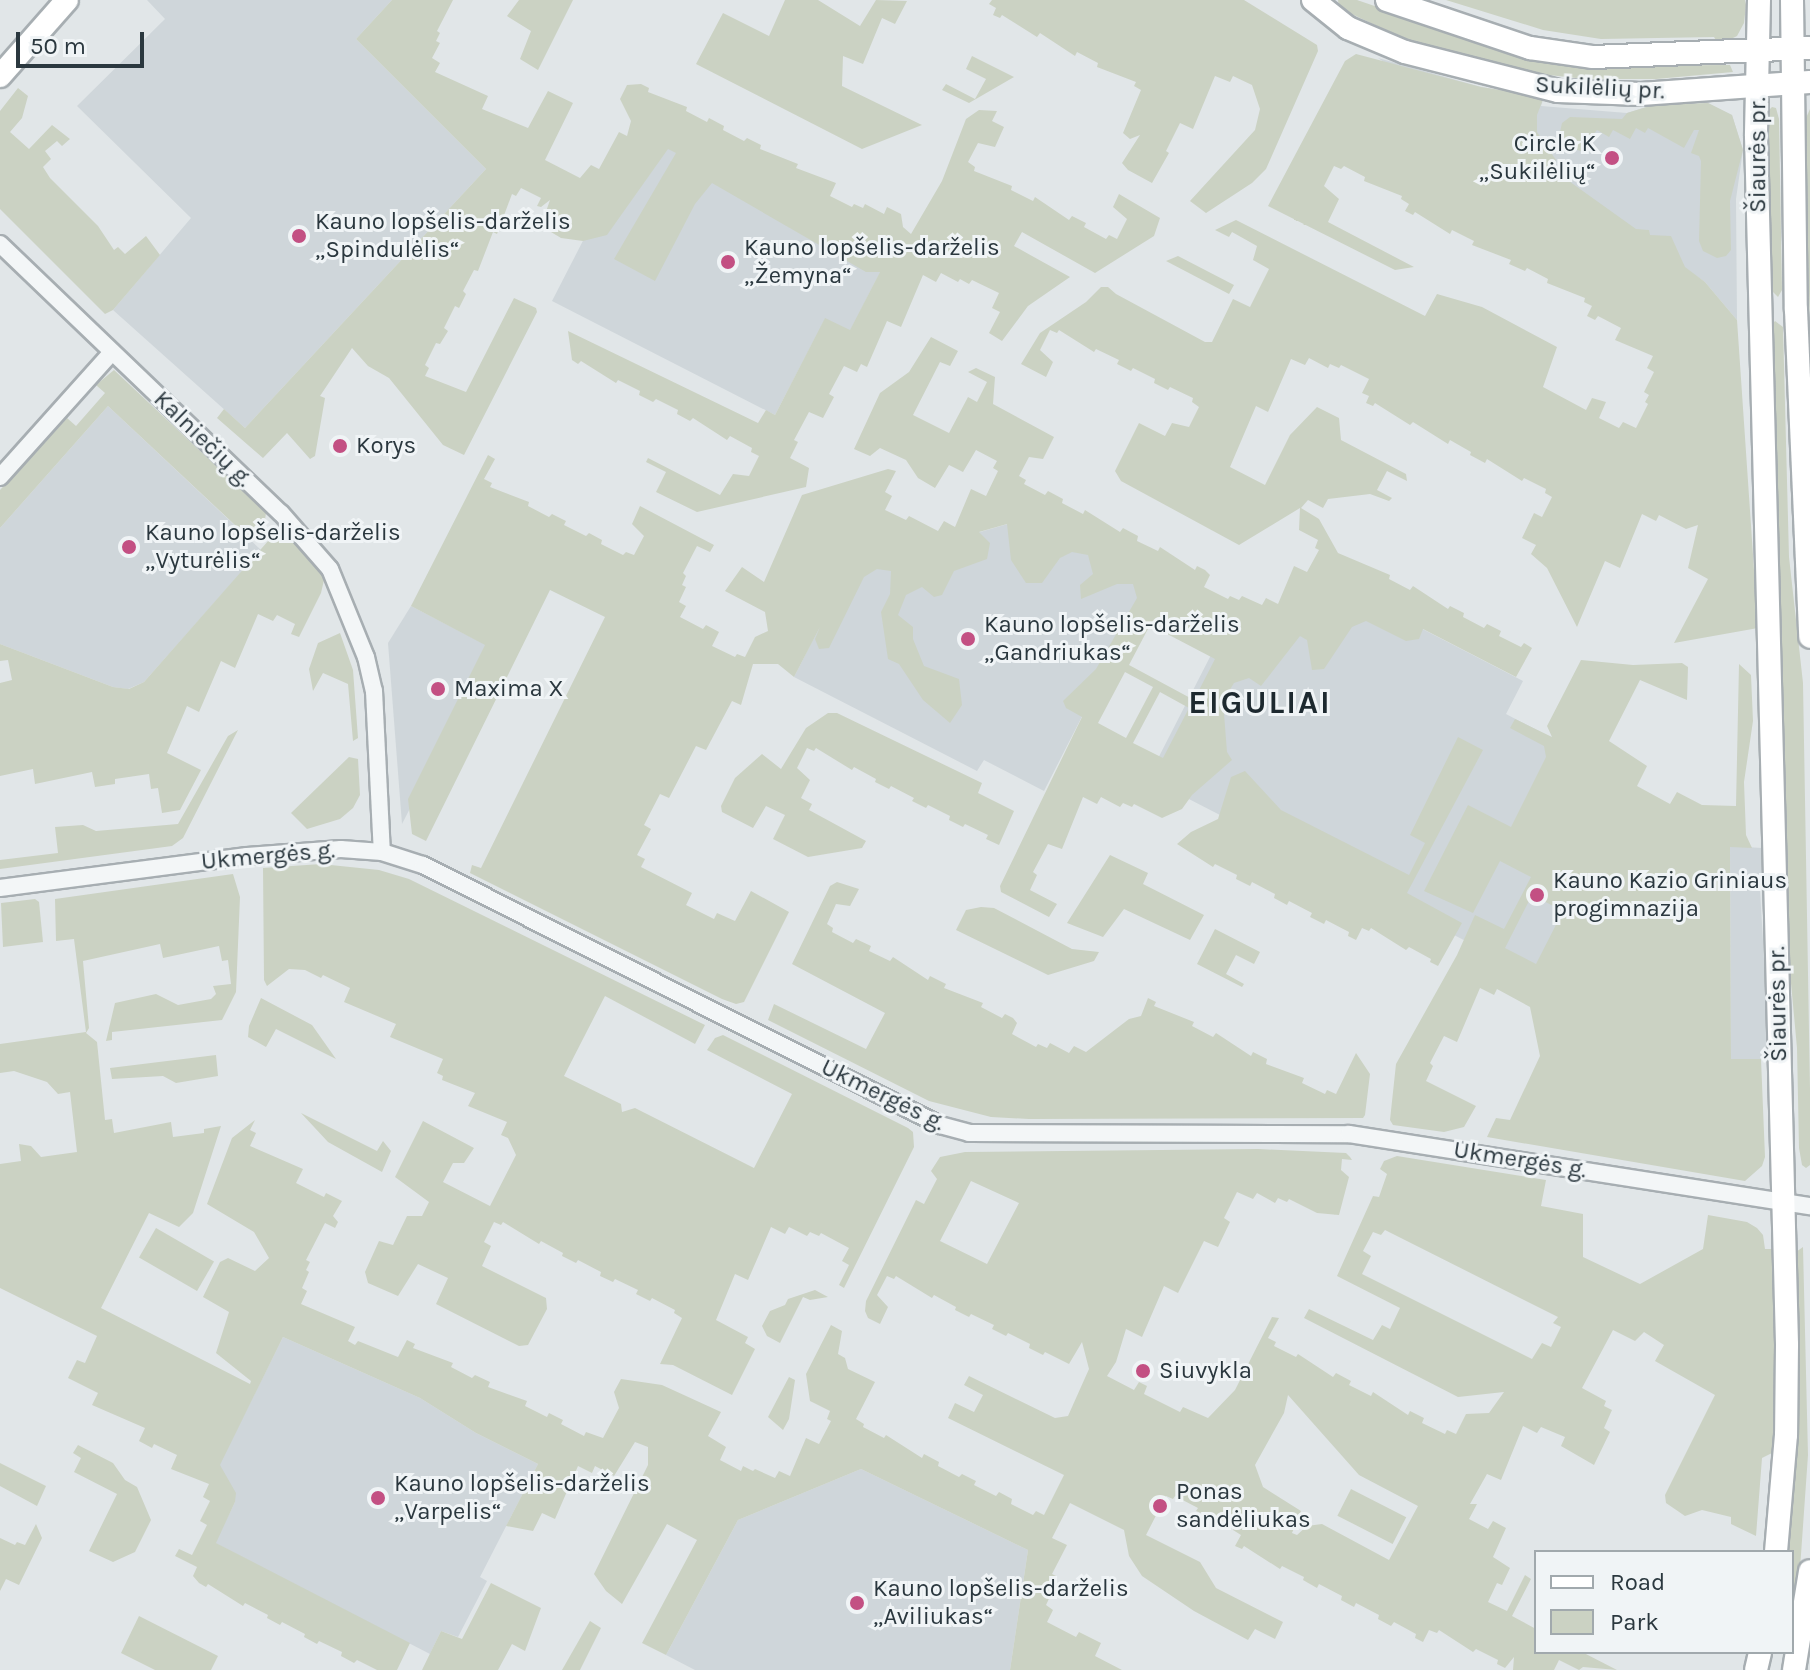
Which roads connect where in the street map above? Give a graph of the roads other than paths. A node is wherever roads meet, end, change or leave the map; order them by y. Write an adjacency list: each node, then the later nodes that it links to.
1 (1313, 0): 10 (main road, Sukilėlių pr.)
2 (1387, 0): 7 (main road, Sukilėlių pr.)
3 (1759, 0): 7 (main road, Šiaurės pr.)
4 (1792, 0): 6 (main road, Šiaurės pr.)
5 (56, 4): 8 (main road)
6 (1801, 49): 7 (main road, Sukilėlių pr.); 9 (main road, Šiaurės pr.)
7 (1758, 52): 10 (main road, Šiaurės pr.)
8 (0, 76)
9 (1801, 82): 10 (main road, Sukilėlių pr.); 12 (main road, Šiaurės pr.)
10 (1757, 85): 13 (main road, Šiaurės pr.)
11 (0, 244): 14 (street, Kalniečių g.)
12 (1796, 310): 13 (main road); 16 (main road, Šiaurės pr.)
13 (1760, 311): 19 (main road, Šiaurės pr.)
14 (112, 352): 15 (street); 17 (street, Kalniečių g.)
15 (0, 477)
16 (1810, 637)
17 (382, 852): 18 (street, Ukmergės g.); 19 (street, Ukmergės g.)
18 (0, 888)
19 (1783, 1204): 20 (street, Ukmergės g.); 21 (main road, Šiaurės pr.)
20 (1810, 1206)
21 (1776, 1550)
22 (1810, 1571): 23 (main road)
23 (1794, 1670)

